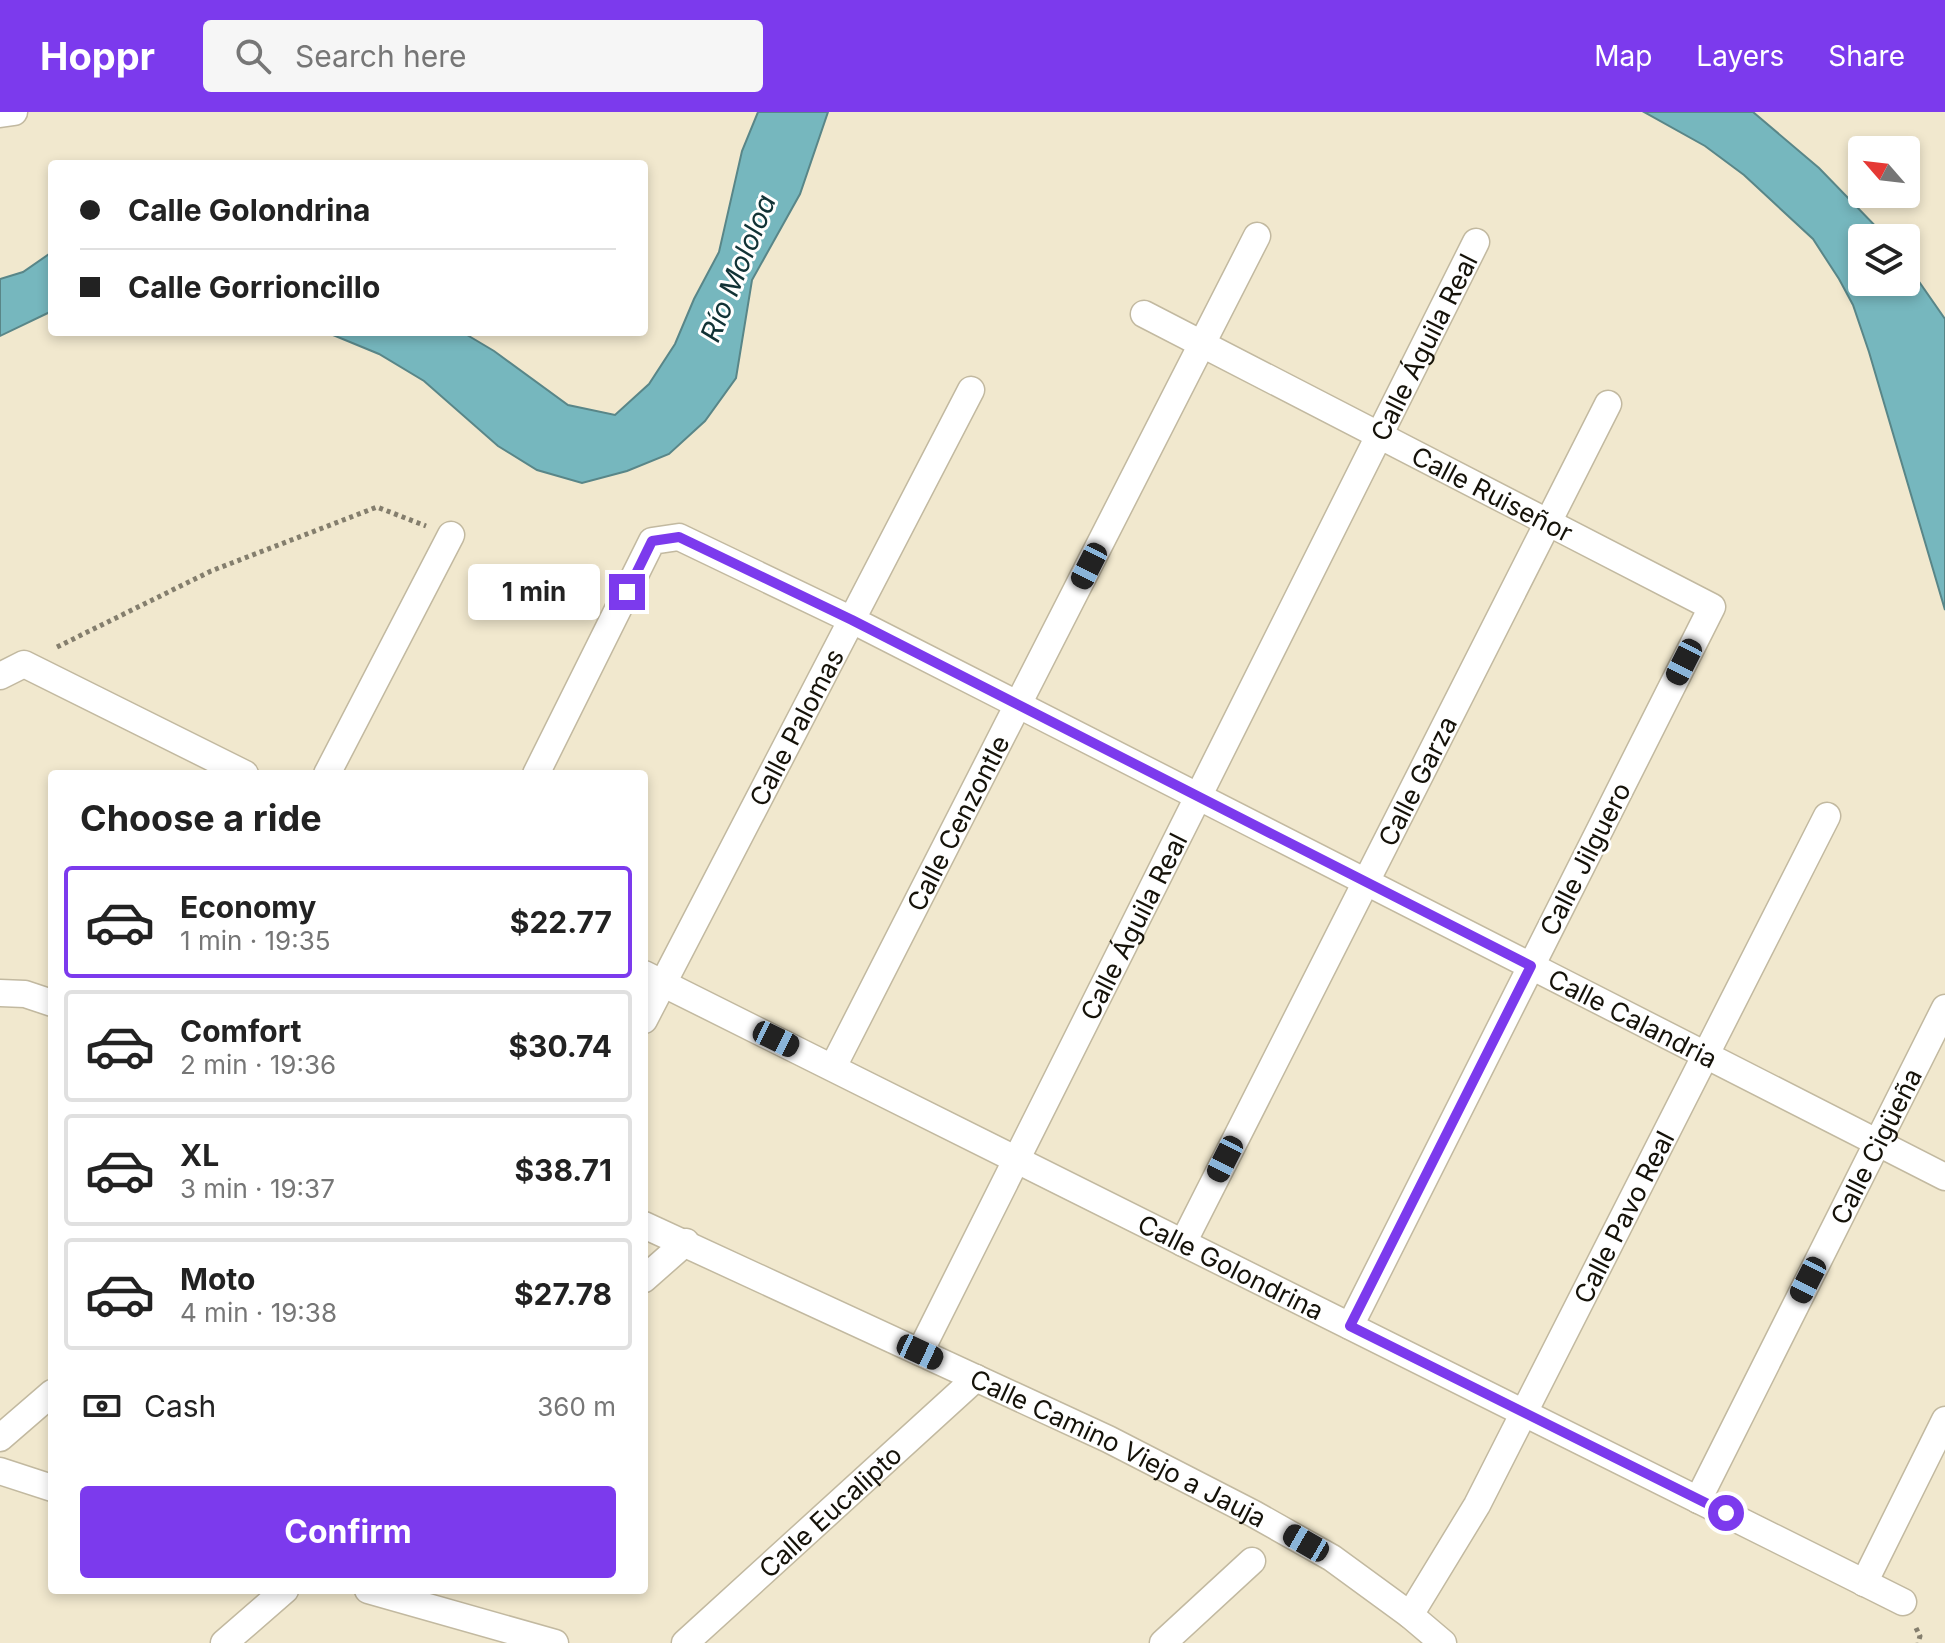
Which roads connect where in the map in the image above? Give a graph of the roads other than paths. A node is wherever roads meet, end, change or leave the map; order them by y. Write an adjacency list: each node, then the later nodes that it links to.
1 (14, 112): 2 (street)
2 (0, 114)
3 (1257, 236): 6 (street, Calle Cenzontle)
4 (1476, 242): 9 (street, Calle Águila Real)
5 (1144, 314): 6 (street, Calle Ruiseñor)
6 (1201, 343): 9 (street, Calle Ruiseñor); 15 (street, Calle Cenzontle)
7 (971, 390): 13 (street, Calle Palomas)
8 (1608, 404): 10 (street, Calle Garza)
9 (1379, 435): 10 (street, Calle Ruiseñor); 19 (street, Calle Águila Real)
10 (1548, 522): 12 (street, Calle Ruiseñor); 21 (street, Calle Garza)
11 (451, 535): 17 (street)
12 (1712, 607): 22 (street, Calle Jilguero)
13 (852, 620): 15 (street, Calle Calandria); 18 (street, Calle Calandria); 23 (street, Calle Palomas)
14 (0, 676): 16 (street)
15 (1018, 705): 19 (street, Calle Calandria); 30 (street, Calle Cenzontle)
16 (237, 770)
17 (329, 770)
18 (538, 770)
19 (1199, 797): 21 (street, Calle Calandria); 32 (street, Calle Águila Real)
20 (1827, 816): 29 (street, Calle Pavo Real)
21 (1366, 882): 22 (street, Calle Calandria); 36 (street, Calle Garza)
22 (1531, 966): 29 (street, Calle Calandria); 38 (street, Calle Jilguero)
23 (654, 978): 26 (street, Calle Palomas); 30 (street, Calle Golondrina)
24 (13, 993): 25 (street); 28 (street)
25 (48, 1002)
26 (648, 1003)
27 (1945, 1008): 31 (street, Calle Cigüeña)
28 (0, 1015)
29 (1706, 1055): 31 (street, Calle Calandria); 42 (street, Calle Pavo Real)
30 (833, 1067): 32 (street, Calle Golondrina)
31 (1878, 1142): 33 (street, Calle Calandria); 47 (street, Calle Cigüeña)
32 (1017, 1160): 36 (street, Calle Golondrina); 39 (street, Calle Águila Real)
33 (1945, 1177)
34 (648, 1227): 35 (street, Calle Camino Viejo a Jauja)
35 (686, 1242): 37 (street); 39 (street, Calle Camino Viejo a Jauja)
36 (1183, 1243): 38 (street, Calle Golondrina)
37 (648, 1275)
38 (1350, 1326): 42 (street, Calle Golondrina)
39 (920, 1352): 40 (street, Calle Camino Viejo a Jauja)
40 (976, 1378): 53 (street, Calle Camino Viejo a Jauja); 56 (street, Calle Eucalipto)
41 (48, 1396): 44 (street)
42 (1524, 1413): 47 (street, Calle Golondrina); 53 (street, Calle Pavo Real)
43 (1945, 1420): 49 (street)
44 (0, 1438)
45 (0, 1471): 46 (street)
46 (48, 1487)
47 (1698, 1500): 49 (street, Calle Golondrina)
48 (1252, 1561): 57 (street)
49 (1864, 1583): 52 (street, Calle Golondrina)
50 (280, 1594): 54 (street)
51 (382, 1594): 55 (street)
52 (1903, 1602)
53 (1410, 1615): 58 (street, Calle Camino Viejo a Jauja)
54 (224, 1643)
55 (555, 1643)
56 (685, 1643)
57 (1163, 1643)
58 (1443, 1643)

